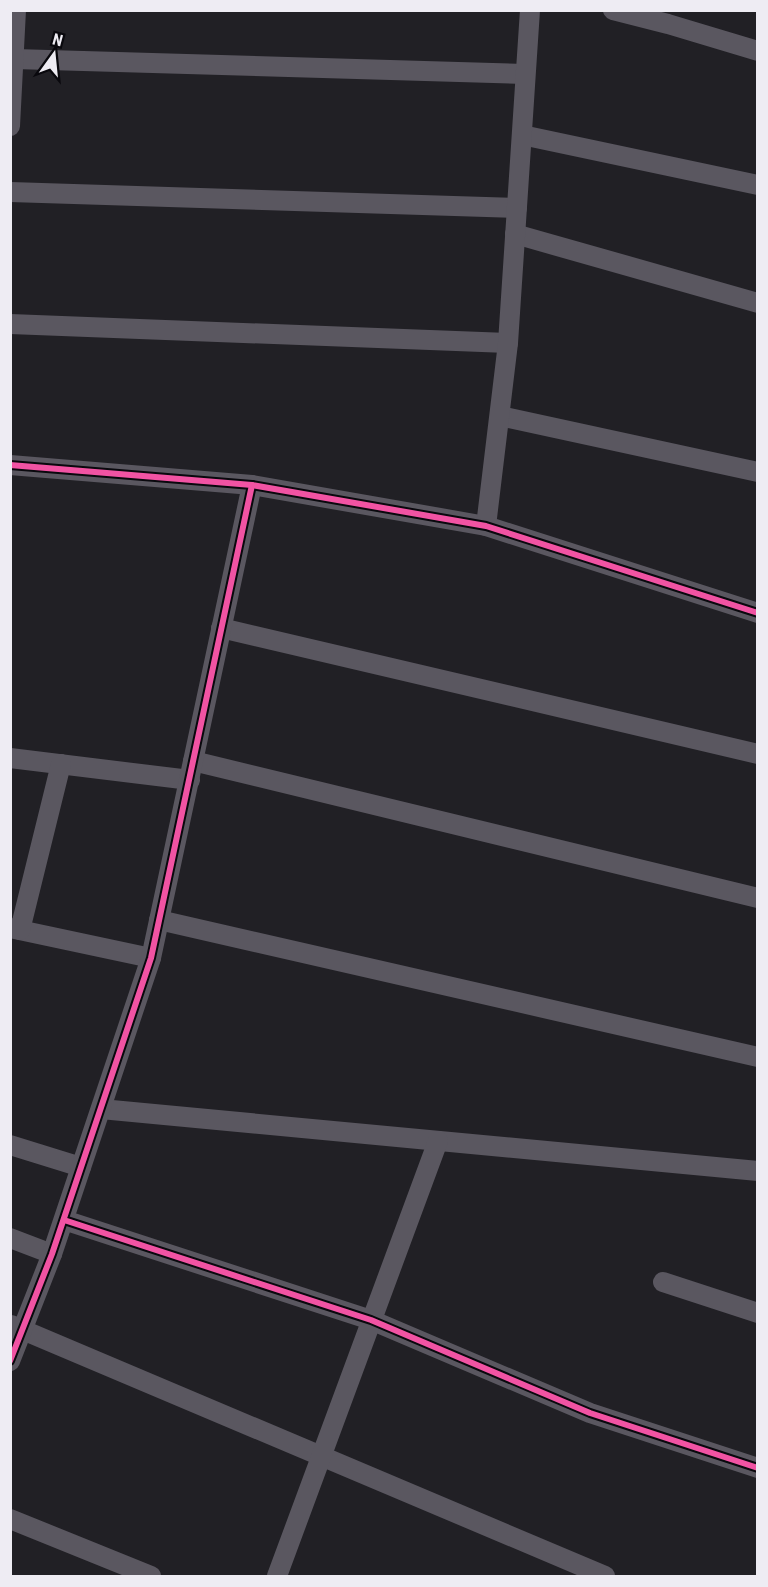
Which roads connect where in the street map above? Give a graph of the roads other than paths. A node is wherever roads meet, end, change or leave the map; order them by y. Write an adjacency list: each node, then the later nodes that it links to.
1 (16, 10): 5 (street)
2 (530, 10): 6 (street)
3 (613, 10): 4 (street)
4 (758, 51)
5 (14, 59): 6 (street); 7 (street)
6 (525, 74): 8 (street)
7 (10, 126)
8 (522, 135): 9 (street); 11 (street)
9 (758, 185)
10 (10, 192): 11 (street)
11 (517, 208): 12 (street)
12 (515, 234): 13 (street); 15 (street)
13 (758, 303)
14 (10, 324): 15 (street)
15 (508, 343): 16 (street)
16 (500, 416): 18 (street); 20 (street)
17 (10, 465): 19 (street)
18 (758, 472)
19 (252, 485): 20 (street); 22 (street)
20 (486, 526): 21 (street)
21 (758, 613)
22 (221, 628): 23 (street); 26 (street)
23 (758, 754)
24 (10, 758): 25 (street)
25 (61, 764): 26 (street); 29 (street)
26 (191, 770): 27 (street); 28 (street)
27 (758, 898)
28 (159, 920): 30 (street); 31 (street)
29 (15, 929): 30 (street)
30 (151, 958): 32 (street)
31 (758, 1057)
32 (101, 1109): 33 (street); 35 (street)
33 (438, 1141): 36 (street); 42 (street)
34 (10, 1145): 35 (street)
35 (81, 1167): 37 (street)
36 (758, 1171)
37 (64, 1220): 39 (street); 42 (street)
38 (10, 1238): 39 (street)
39 (52, 1254): 43 (street)
40 (663, 1282): 41 (street)
41 (758, 1313)
42 (371, 1320): 45 (street); 46 (street)
43 (17, 1327): 44 (street); 45 (street)
44 (10, 1361)
45 (321, 1456): 49 (street); 50 (street)
46 (758, 1468)
47 (10, 1519): 48 (street)
48 (151, 1576)
49 (277, 1576)
50 (605, 1576)

